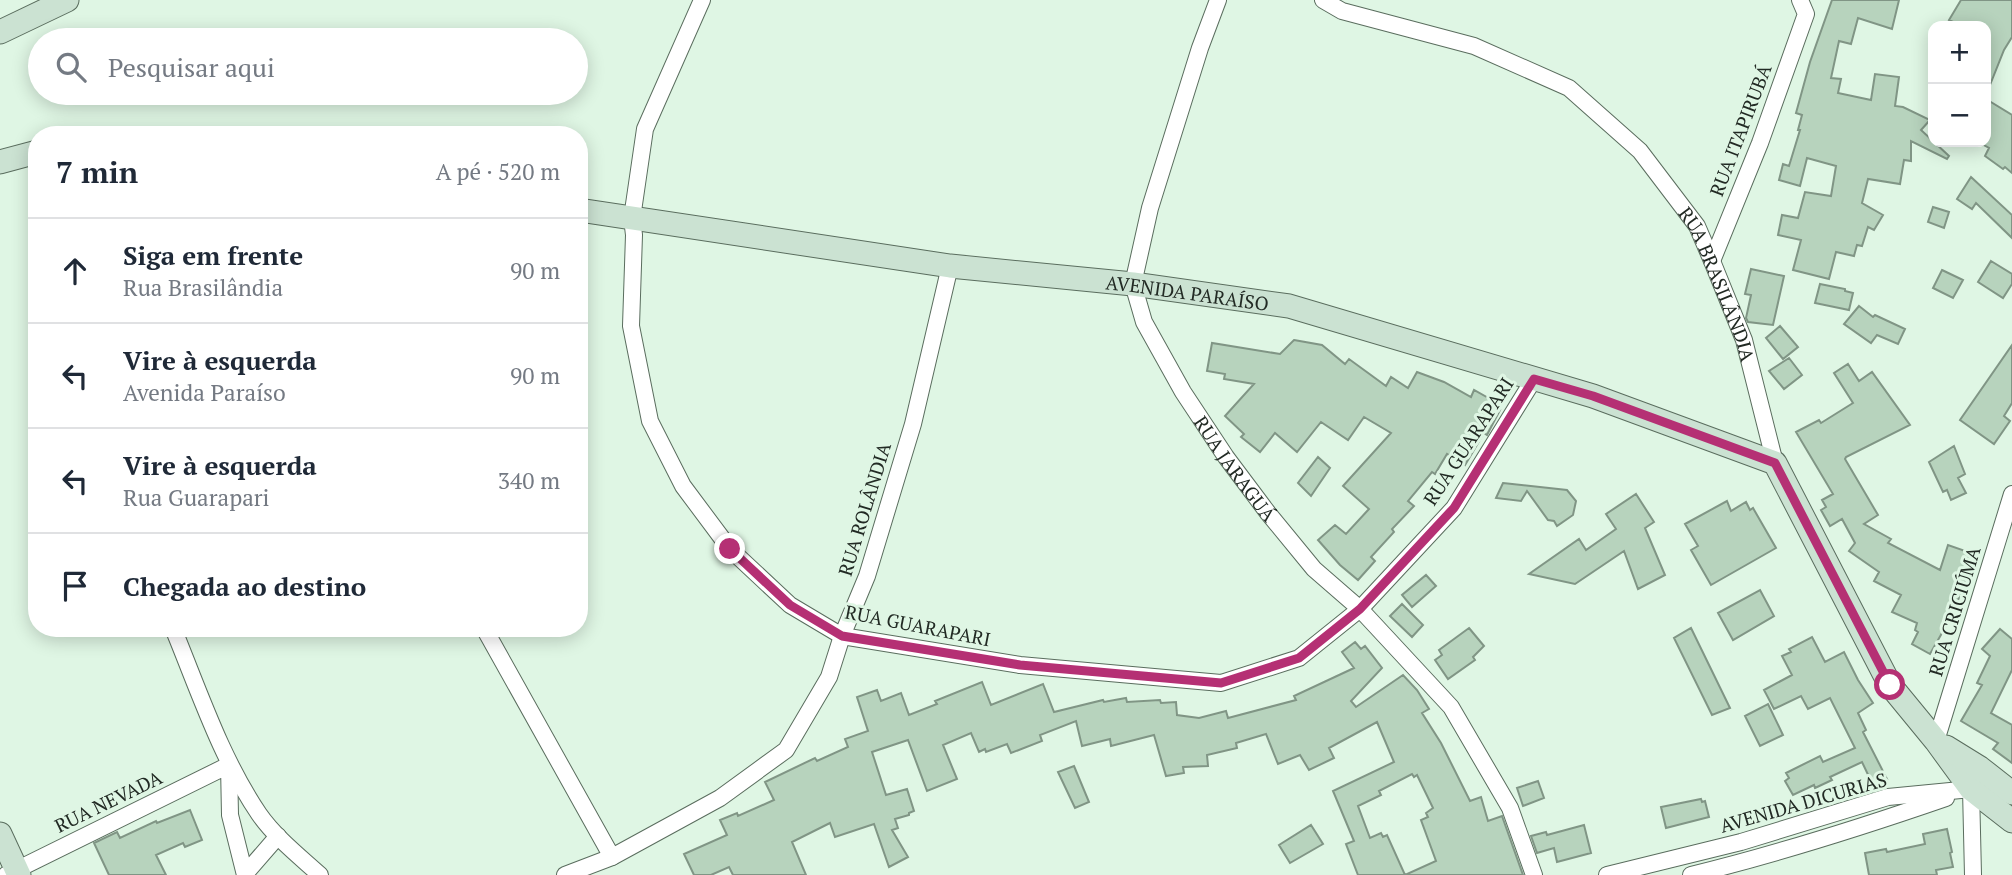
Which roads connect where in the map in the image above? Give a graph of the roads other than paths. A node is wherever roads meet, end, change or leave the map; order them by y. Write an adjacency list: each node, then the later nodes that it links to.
1 (66, 0): 6 (main road)
2 (702, 0): 10 (street, RUA GUARAPARI)
3 (1218, 0): 13 (street, RUA JARAGUÁ)
4 (1323, 0): 11 (street, RUA BRASILÂNDIA)
5 (1803, 7): 11 (street, RUA ITAPIRUBÁ)
6 (0, 32)
7 (28, 154): 8 (main road)
8 (0, 162)
9 (588, 211): 10 (main road, AVENIDA PARAÍSO)
10 (632, 218): 12 (main road, AVENIDA PARAÍSO); 18 (street, RUA GUARAPARI)
11 (1712, 261): 15 (street, RUA BRASILÂNDIA)
12 (950, 267): 13 (main road, AVENIDA PARAÍSO); 18 (street, RUA ROLÂNDIA)
13 (1133, 284): 14 (main road, AVENIDA PARAÍSO); 17 (street, RUA JARAGUÁ)
14 (1534, 379): 15 (main road, AVENIDA PARAÍSO); 17 (street, RUA GUARAPARI)
15 (1775, 463): 21 (main road, RUA BRASILÂNDIA)
16 (2012, 494): 21 (street, RUA CRICIÚMA)
17 (1360, 609): 18 (street, RUA GUARAPARI); 33 (street, RUA JARAGUÁ)
18 (842, 636): 28 (street, RUA ROLÂNDIA)
19 (177, 637): 22 (street)
20 (489, 637): 28 (street)
21 (1936, 741): 23 (main road, RUA BRASILÂNDIA); 24 (main road)
22 (229, 765): 27 (street); 29 (street, RUA NEVADA); 30 (street)
23 (1971, 789): 25 (main road, RUA BRASILÂNDIA); 34 (street, AVENIDA DICURIAS); 35 (street, AVENIDA DICURIAS); 36 (street)
24 (2012, 793)
25 (2012, 821)
26 (0, 834): 29 (main road)
27 (278, 836): 30 (street); 31 (street)
28 (612, 857): 32 (street, RUA ROLÂNDIA)
29 (14, 873)
30 (245, 875)
31 (320, 875)
32 (565, 875)
33 (1534, 875)
34 (1607, 875)
35 (1691, 875)
36 (1973, 875)

